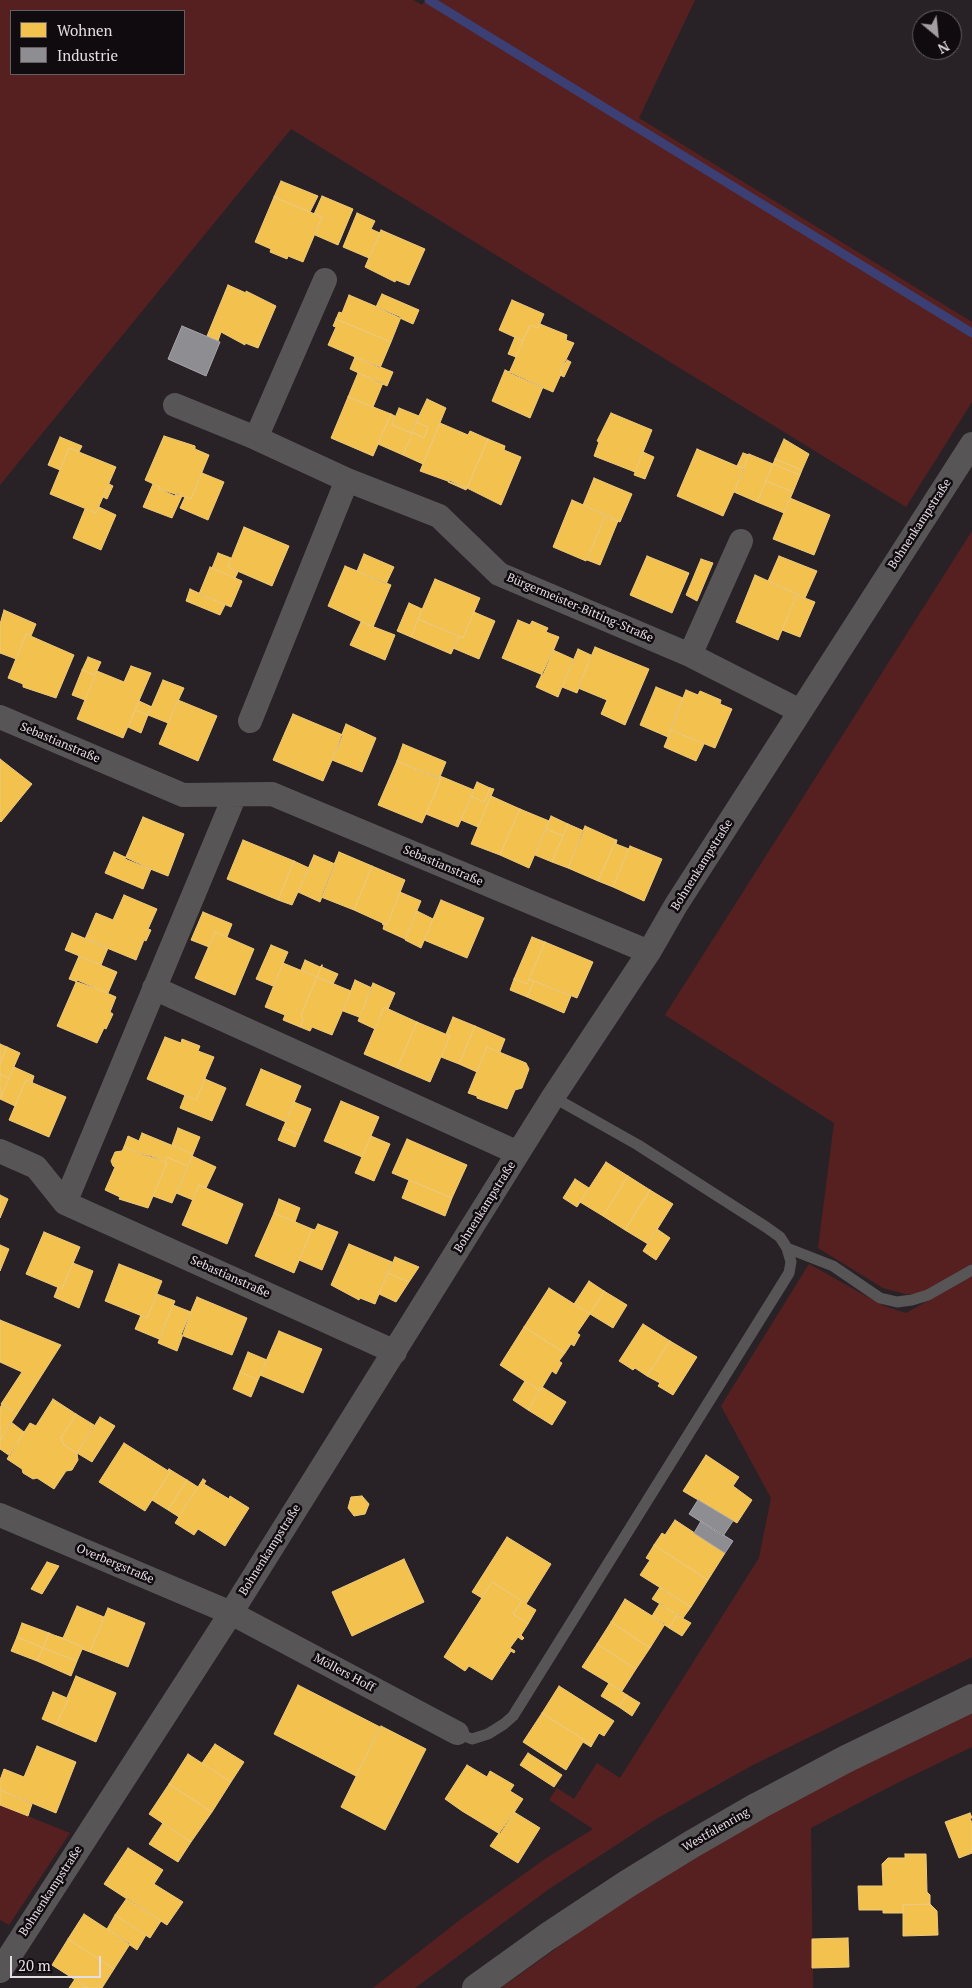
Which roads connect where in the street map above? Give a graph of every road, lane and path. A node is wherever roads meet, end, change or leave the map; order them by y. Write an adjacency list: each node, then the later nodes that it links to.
1 (325, 280): 3 (street)
2 (175, 405): 3 (street, Bürgermeister-Bitting-Straße)
3 (256, 438): 5 (street, Bürgermeister-Bitting-Straße)
4 (972, 444): 8 (street, Bohnenkampstraße)
5 (347, 480): 7 (street, Bürgermeister-Bitting-Straße); 10 (street)
6 (741, 541): 7 (street)
7 (690, 655): 8 (street, Bürgermeister-Bitting-Straße)
8 (800, 711): 12 (street, Bohnenkampstraße)
9 (0, 718): 11 (street, Sebastianstraße)
10 (250, 720)
11 (234, 794): 12 (street, Sebastianstraße); 13 (street)
12 (649, 952): 14 (street, Bohnenkampstraße)
13 (154, 988): 16 (street); 17 (street)
14 (554, 1097): 16 (street, Bohnenkampstraße); 18 (lane)
15 (0, 1152): 17 (street, Sebastianstraße)
16 (518, 1153): 20 (street, Bohnenkampstraße)
17 (65, 1202): 20 (street, Sebastianstraße)
18 (787, 1248): 19 (lane); 24 (lane)
19 (972, 1270)
20 (394, 1352): 22 (street, Bohnenkampstraße)
21 (0, 1515): 22 (street, Overbergstraße)
22 (231, 1613): 24 (street, Möllers Hoff); 25 (street, Bohnenkampstraße)
23 (972, 1698): 26 (street, Westfalenring)
24 (457, 1733)
25 (0, 1971)
26 (476, 1988)

